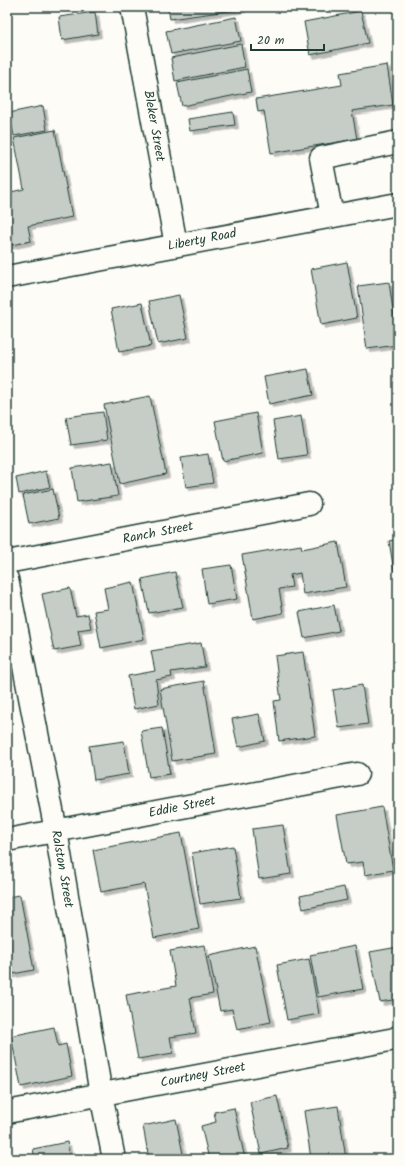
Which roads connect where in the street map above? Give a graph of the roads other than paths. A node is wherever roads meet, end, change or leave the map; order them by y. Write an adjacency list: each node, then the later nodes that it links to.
1 (132, 7): 5 (street, Bleker Street)
2 (398, 142): 4 (street)
3 (398, 204): 4 (street, Liberty Road)
4 (332, 216): 5 (street, Liberty Road)
5 (176, 245): 6 (street, Liberty Road)
6 (7, 277)
7 (309, 504): 8 (street, Ranch Street)
8 (7, 562)
9 (7, 579): 11 (street, Ralston Street)
10 (357, 774): 11 (street, Eddie Street)
11 (56, 831): 12 (street, Eddie Street); 14 (street, Ralston Street)
12 (7, 840)
13 (398, 1037): 14 (street, Courtney Street)
14 (101, 1094): 15 (street, Courtney Street); 16 (street, Ralston Street)
15 (7, 1112)
16 (114, 1159)

